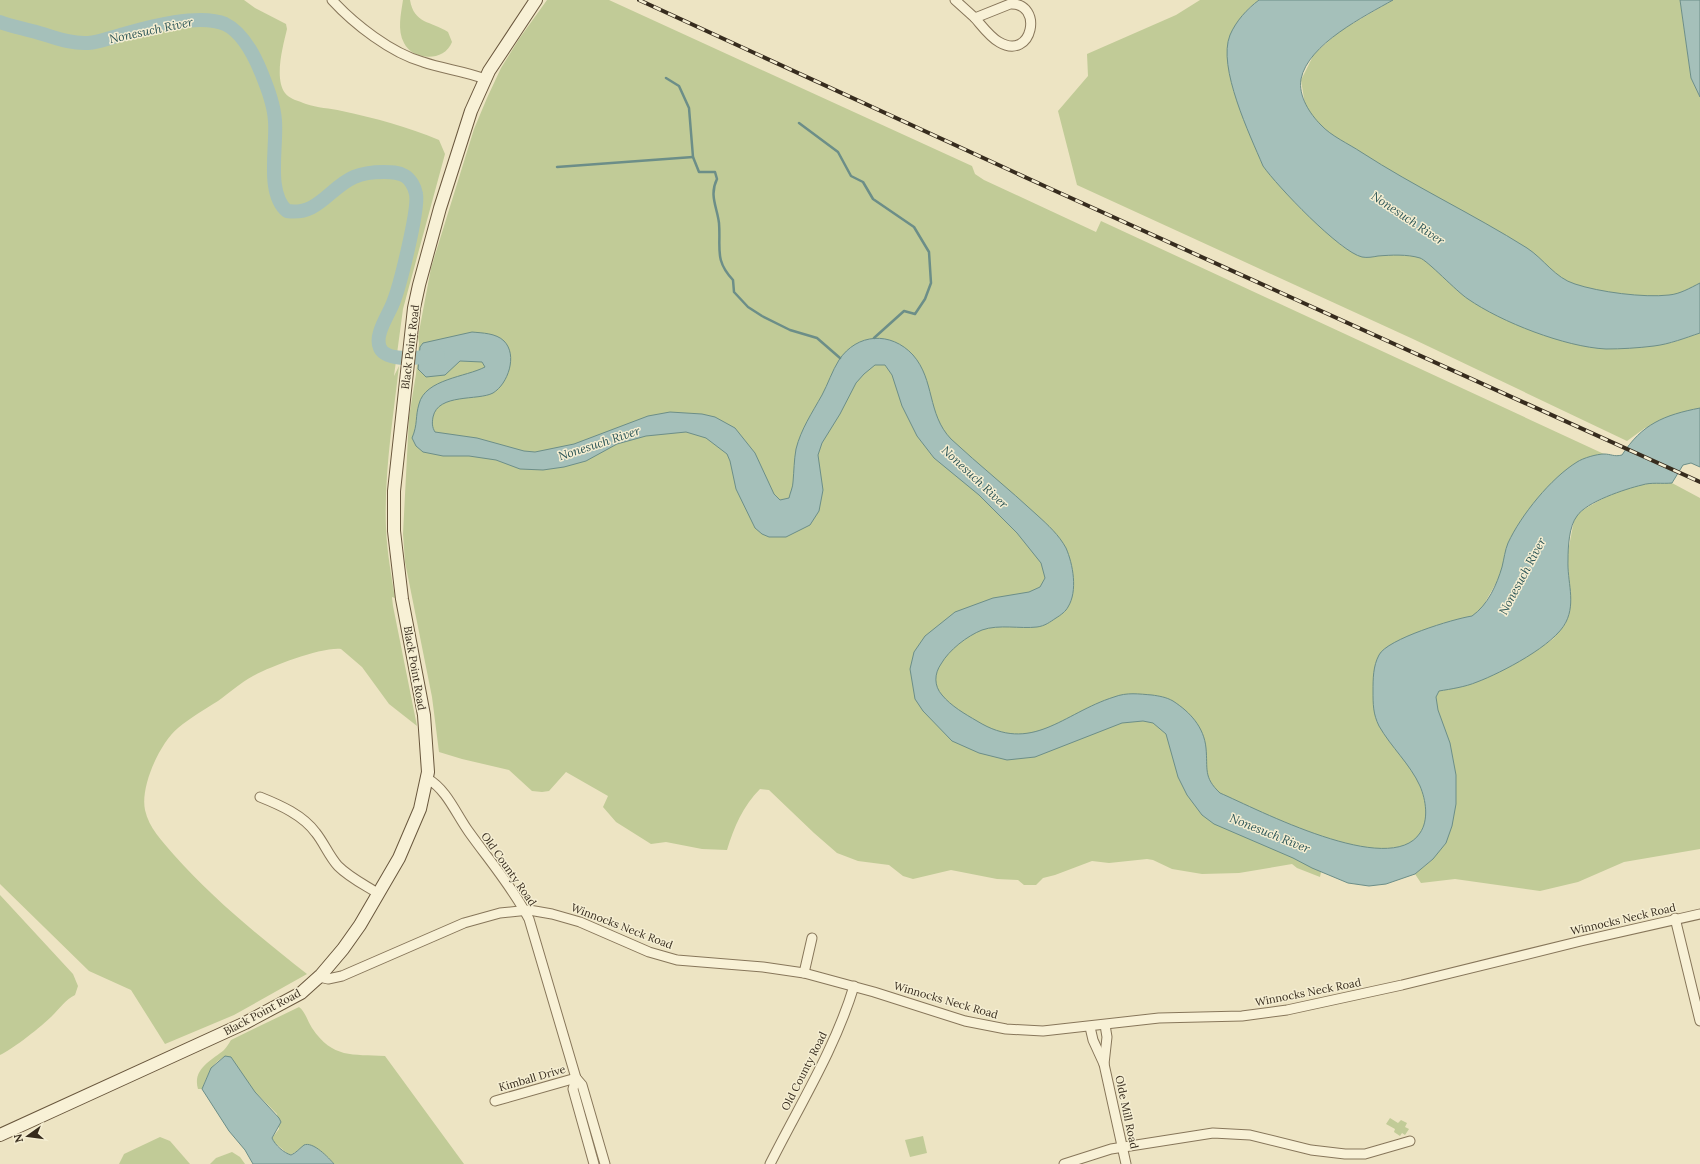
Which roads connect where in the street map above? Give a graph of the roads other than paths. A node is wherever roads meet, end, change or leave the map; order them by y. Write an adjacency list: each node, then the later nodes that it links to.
1 (332, 0): 5 (street)
2 (536, 0): 5 (main road, Black Point Road)
3 (955, 0): 4 (street)
4 (975, 18): 4 (street)
5 (485, 79): 6 (main road, Black Point Road)
6 (428, 778): 8 (main road, Black Point Road); 9 (street, Old County Road)
7 (260, 796): 8 (street)
8 (379, 894): 14 (main road, Black Point Road)
9 (524, 910): 13 (street, Winnocks Neck Road); 14 (street, Winnocks Neck Road); 20 (street, Old County Road)
10 (1700, 914): 11 (street, Winnocks Neck Road)
11 (1675, 918): 16 (street); 17 (street, Winnocks Neck Road)
12 (812, 938): 13 (street)
13 (804, 973): 15 (street, Winnocks Neck Road)
14 (320, 977): 22 (main road, Black Point Road)
15 (854, 986): 18 (street, Winnocks Neck Road); 27 (street, Old County Road)
16 (1700, 1021)
17 (1105, 1025): 18 (street, Winnocks Neck Road); 19 (street, Olde Mill Road)
18 (1090, 1027): 19 (street, Olde Mill Road)
19 (1104, 1064): 24 (street, Olde Mill Road)
20 (576, 1078): 21 (street, Kimball Drive); 25 (street, Old County Road); 26 (street, Old County Road)
21 (495, 1101)
22 (0, 1135)
23 (1410, 1141): 24 (street)
24 (1122, 1147): 28 (street); 29 (street, Olde Mill Road)
25 (594, 1164)
26 (605, 1164)
27 (770, 1164)
28 (1064, 1164)
29 (1126, 1164)

